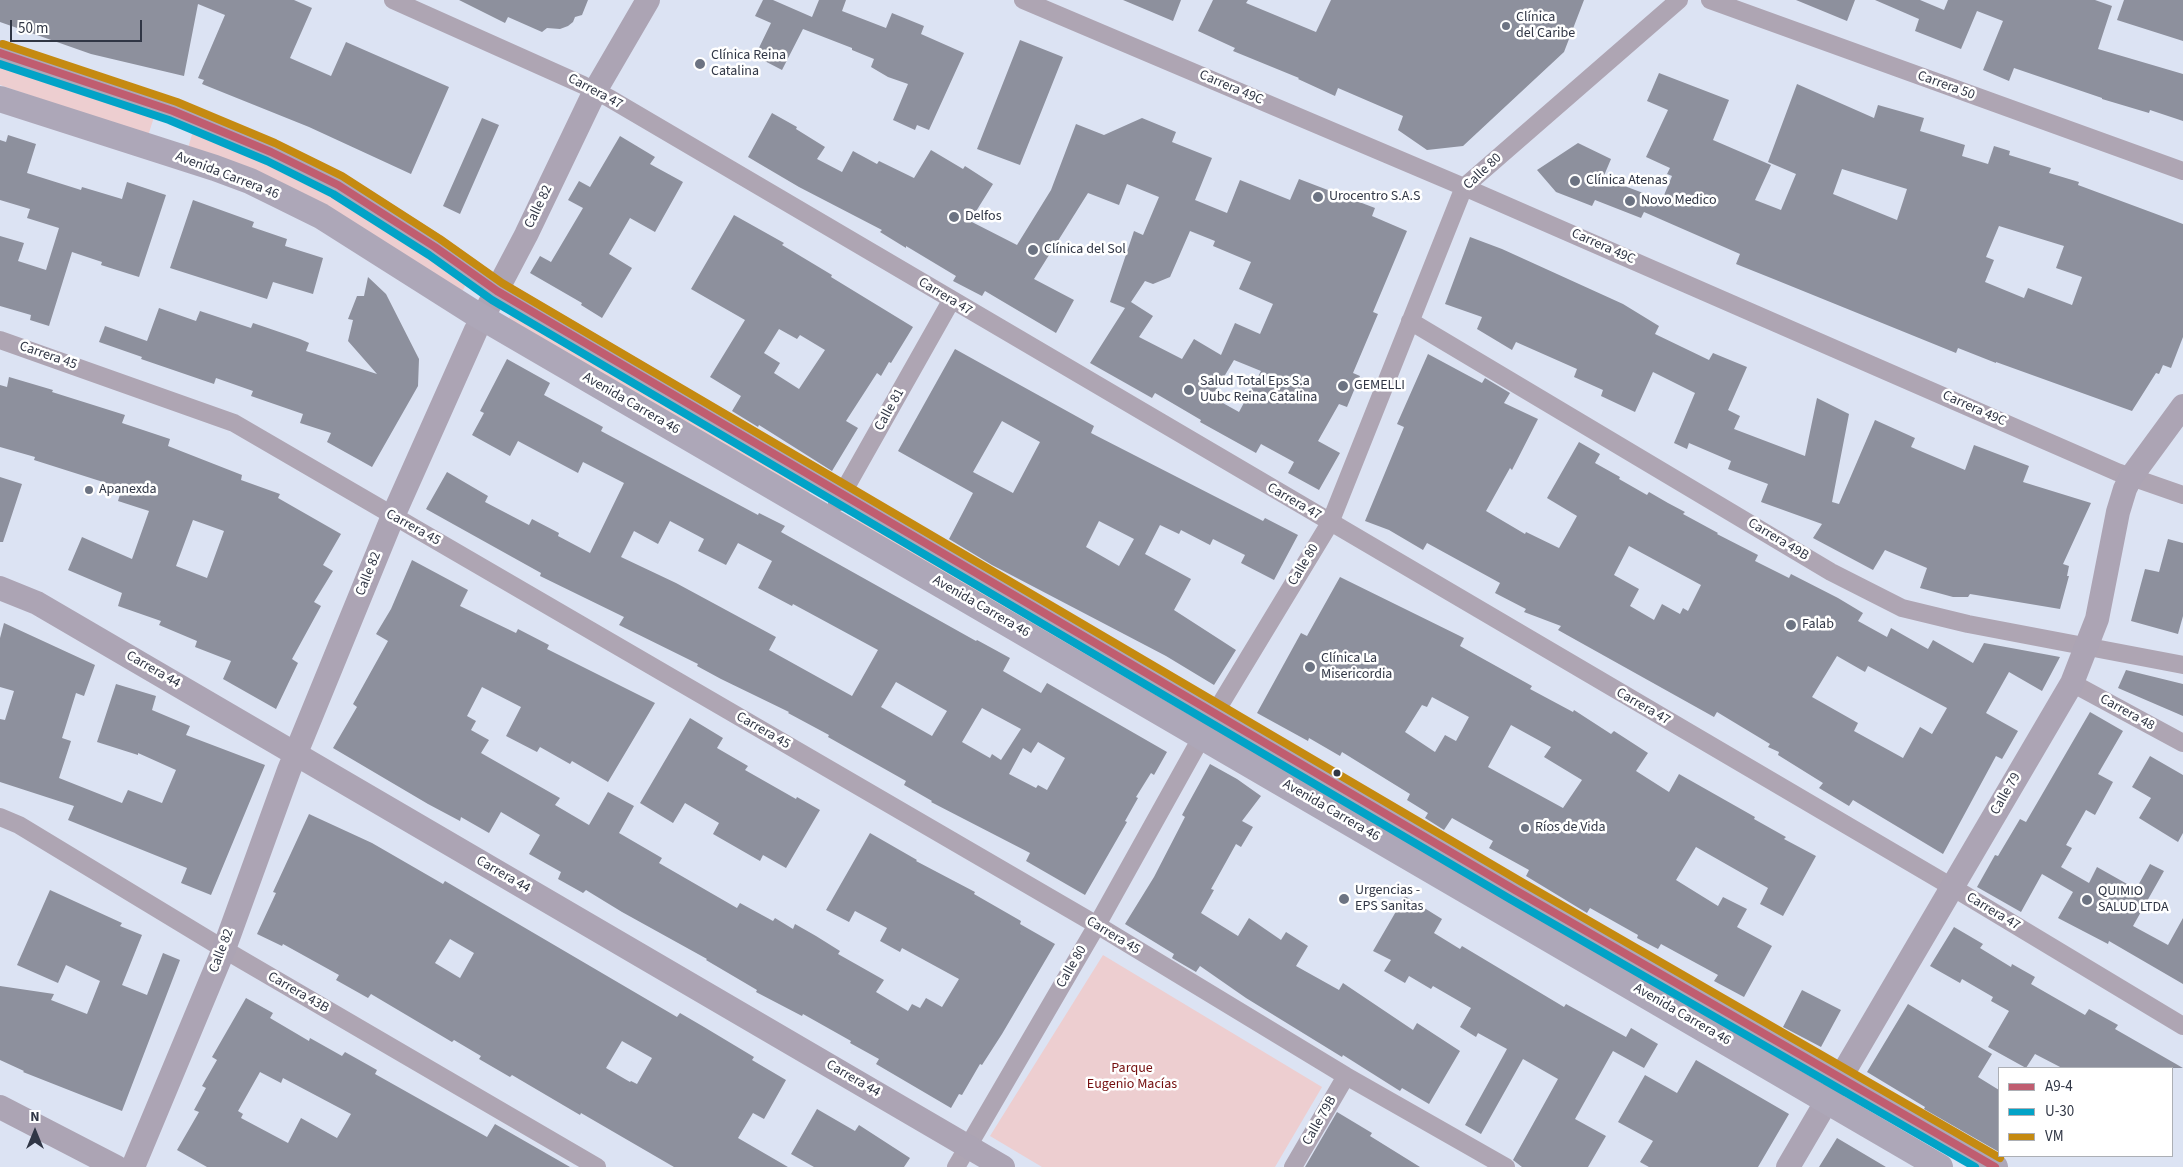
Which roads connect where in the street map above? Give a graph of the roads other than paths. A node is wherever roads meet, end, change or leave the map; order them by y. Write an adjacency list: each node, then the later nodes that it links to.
1 (394, 0): 7 (street, Carrera 47)
2 (648, 0): 7 (main road, Calle 82)
3 (1023, 0): 12 (street, Carrera 49C)
4 (1679, 0): 12 (street, Calle 80)
5 (1710, 0): 11 (street, Carrera 50)
6 (0, 53): 9 (main road, Avenida Carrera 46)
7 (595, 91): 13 (main road, Calle 82); 14 (street, Carrera 47)
8 (0, 99): 10 (main road, Avenida Carrera 46)
9 (173, 111): 10 (main road); 13 (main road, Avenida Carrera 46)
10 (158, 151): 15 (main road, Avenida Carrera 46)
11 (2183, 171)
12 (1464, 187): 16 (street, Calle 80); 19 (street, Carrera 49C)
13 (498, 291): 15 (main road, Calle 82); 20 (main road, Avenida Carrera 46)
14 (951, 301): 20 (street, Calle 81); 24 (street, Carrera 47)
15 (483, 318): 22 (main road, Calle 82); 23 (main road, Avenida Carrera 46)
16 (1410, 321): 24 (street, Calle 80); 26 (street, Carrera 49B)
17 (0, 340): 22 (street, Carrera 45)
18 (2183, 406): 19 (main road, Calle 79)
19 (2131, 477): 21 (street, Carrera 49C); 26 (main road, Calle 79)
20 (842, 494): 23 (street, Calle 81); 29 (main road, Avenida Carrera 46)
21 (2183, 495)
22 (393, 516): 32 (main road, Calle 82); 35 (street, Carrera 45)
23 (829, 518): 30 (main road, Avenida Carrera 46)
24 (1330, 523): 29 (street, Calle 80); 34 (street, Carrera 47)
25 (0, 588): 32 (main road, Carrera 44)
26 (2087, 647): 27 (street, Carrera 49B); 28 (main road, Calle 79)
27 (2183, 665)
28 (2072, 683): 31 (street, Carrera 48); 34 (main road, Calle 79)
29 (1215, 713): 30 (street, Calle 80); 39 (main road, Avenida Carrera 46)
30 (1202, 736): 35 (street, Calle 80); 40 (main road, Avenida Carrera 46)
31 (2183, 743)
32 (295, 754): 36 (main road, Calle 82); 42 (main road, Carrera 44)
33 (0, 817): 36 (street, Carrera 43B)
34 (1952, 887): 37 (street, Carrera 47); 39 (main road, Calle 79)
35 (1096, 925): 38 (street, Carrera 45); 42 (street, Calle 80)
36 (224, 949): 44 (main road, Calle 82); 45 (street, Carrera 43B)
37 (2183, 1026)
38 (1346, 1076): 48 (street, Calle 79B); 49 (street, Carrera 45)
39 (1840, 1077): 40 (main road, Calle 79); 52 (main road, Avenida Carrera 46)
40 (1827, 1100): 50 (main road, Calle 79); 51 (main road, Avenida Carrera 46)
41 (0, 1107): 43 (main road)
42 (968, 1146): 46 (street, Calle 80); 47 (main road, Carrera 44)
43 (116, 1167)
44 (133, 1167)
45 (597, 1167)
46 (956, 1167)
47 (1003, 1167)
48 (1293, 1167)
49 (1506, 1167)
50 (1788, 1167)
51 (1940, 1167)
52 (1995, 1167)

